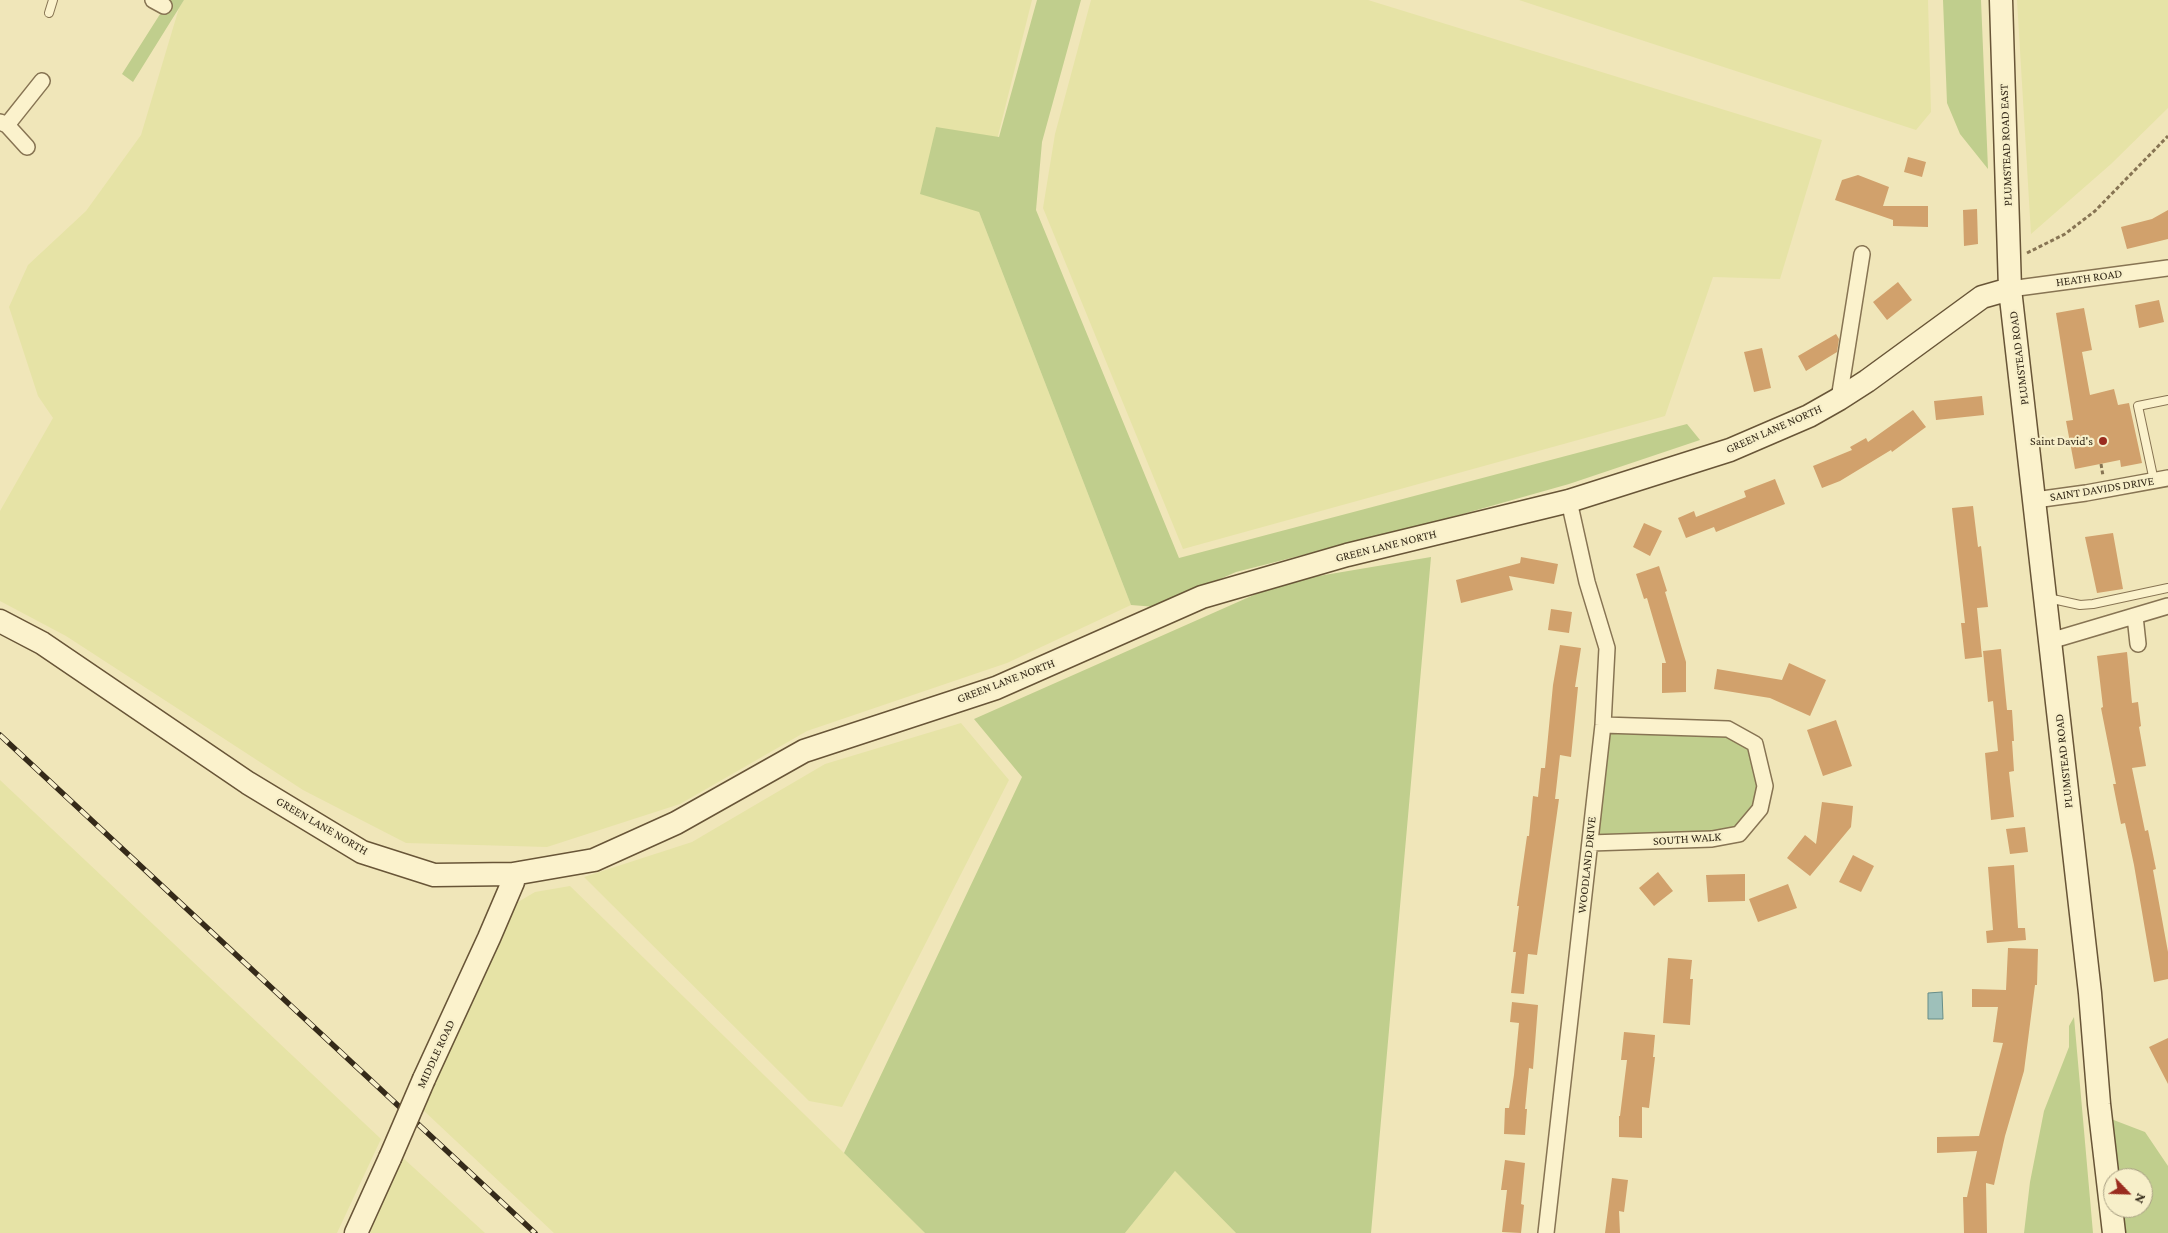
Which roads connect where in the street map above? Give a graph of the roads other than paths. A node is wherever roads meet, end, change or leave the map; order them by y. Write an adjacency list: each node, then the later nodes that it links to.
1 (53, 0): 3 (lane)
2 (2001, 0): 9 (street, PLUMSTEAD ROAD EAST)
3 (49, 13)
4 (42, 81): 5 (street)
5 (4, 123): 6 (street)
6 (27, 147)
7 (1862, 254): 10 (street)
8 (2168, 268): 9 (street, HEATH ROAD)
9 (2010, 289): 10 (street, GREEN LANE NORTH); 13 (street, PLUMSTEAD ROAD)
10 (1838, 399): 14 (street, GREEN LANE NORTH)
11 (2168, 400): 12 (lane)
12 (2161, 479): 13 (street, SAINT DAVIDS DRIVE)
13 (2035, 500): 16 (street, PLUMSTEAD ROAD)
14 (1569, 501): 22 (street, WOODLAND DRIVE); 24 (street, GREEN LANE NORTH)
15 (2168, 588): 16 (lane)
16 (2046, 597): 20 (street, PLUMSTEAD ROAD)
17 (2168, 606): 18 (street)
18 (2135, 616): 20 (street); 21 (street)
19 (0, 621): 24 (street, GREEN LANE NORTH)
20 (2050, 641): 27 (street, PLUMSTEAD ROAD)
21 (2138, 644)
22 (1603, 725): 23 (street, WOODLAND DRIVE); 23 (street, SOUTH WALK)
23 (1590, 843): 26 (street, WOODLAND DRIVE)
24 (513, 874): 25 (street, MIDDLE ROAD, bridge)
25 (356, 1233)
26 (1546, 1233)
27 (2114, 1233)

